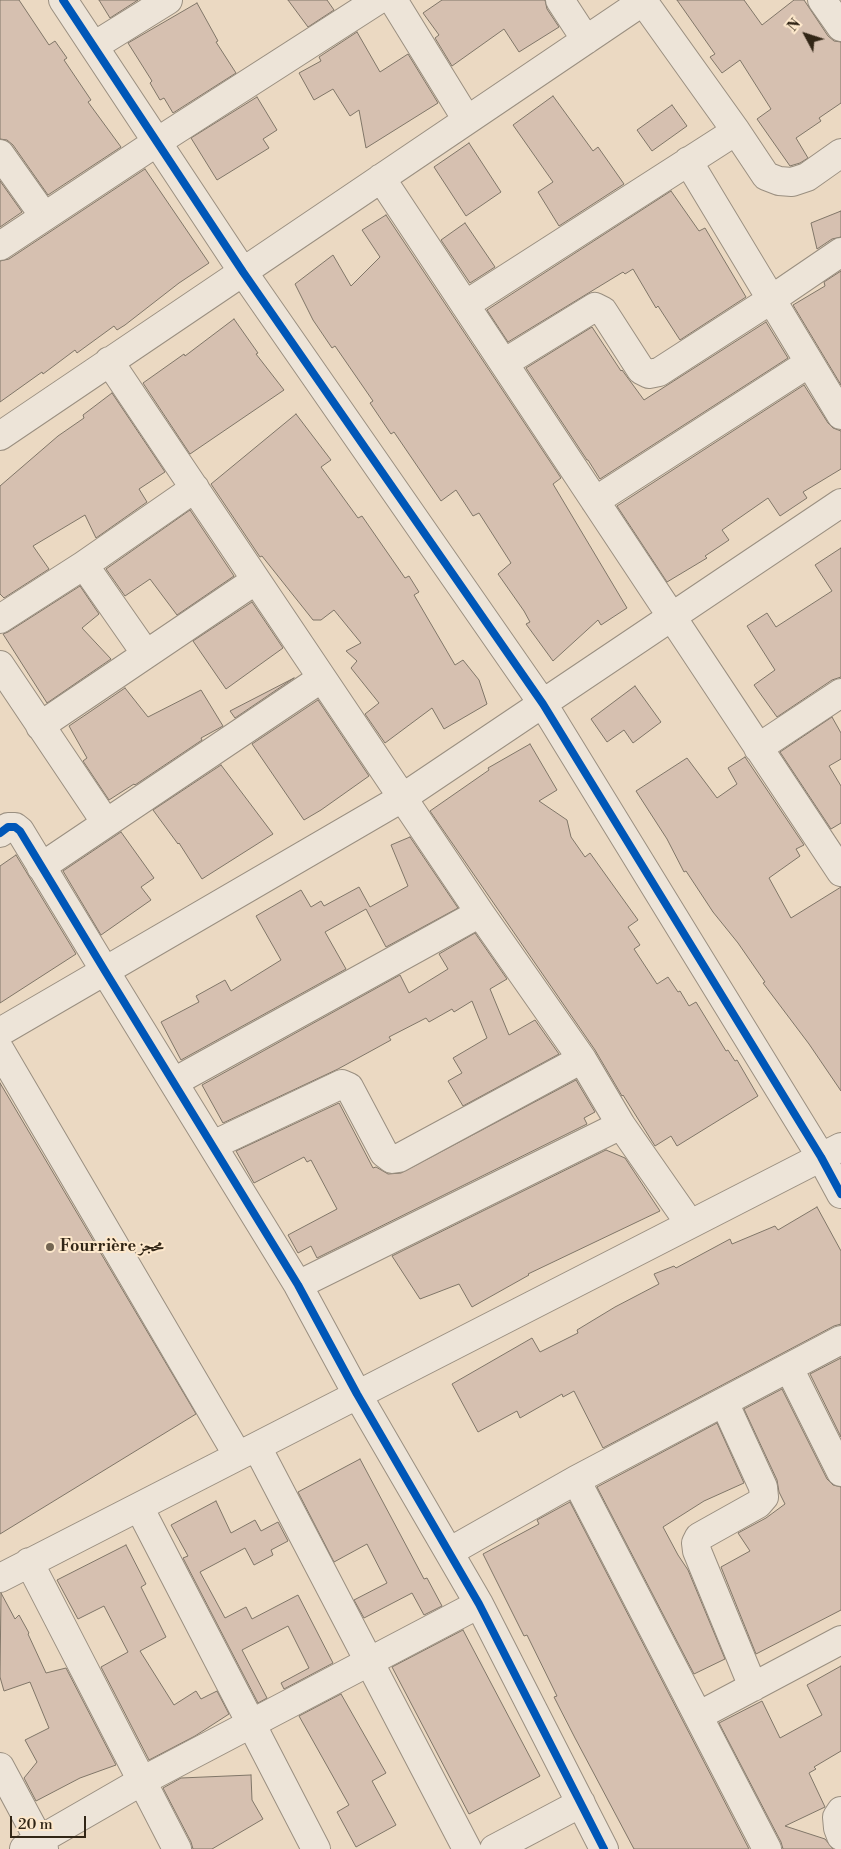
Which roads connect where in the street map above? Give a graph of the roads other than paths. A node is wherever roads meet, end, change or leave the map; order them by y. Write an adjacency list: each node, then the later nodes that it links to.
1 (63, 0): 10 (street)
2 (168, 0): 10 (street)
3 (378, 0): 13 (street)
4 (393, 0): 11 (street)
5 (560, 0): 9 (street)
6 (644, 0): 9 (street); 12 (street)
7 (822, 0): 8 (street)
8 (841, 27)
9 (586, 40): 11 (street)
10 (94, 46): 13 (street)
11 (467, 120): 17 (street)
12 (736, 131): 14 (street); 16 (street)
13 (157, 142): 18 (street); 21 (street)
14 (841, 153)
15 (0, 154): 18 (street)
16 (688, 161): 22 (street); 23 (street)
17 (381, 178): 21 (street); 23 (street)
18 (44, 216): 19 (street)
19 (0, 246)
20 (841, 252): 22 (street)
21 (243, 272): 24 (street); 40 (street)
22 (772, 299): 25 (street); 26 (street)
23 (465, 305): 25 (street)
24 (109, 361): 28 (street); 29 (street)
25 (504, 363): 30 (street)
26 (809, 363): 27 (street); 30 (street)
27 (841, 415)
28 (0, 436)
29 (194, 488): 32 (street); 33 (street)
30 (595, 501): 34 (street)
31 (841, 503): 34 (street)
32 (84, 565): 35 (street); 36 (street)
33 (256, 580): 36 (street); 37 (street)
34 (672, 617): 40 (street); 42 (street)
35 (0, 619)
36 (146, 654): 41 (street)
37 (322, 678): 43 (street); 44 (street)
38 (4, 679): 41 (street)
39 (841, 693): 42 (street)
40 (543, 704): 43 (street); 56 (street)
41 (40, 726): 44 (street)
42 (758, 748): 46 (street)
43 (402, 798): 48 (street); 49 (street)
44 (106, 823): 47 (street)
45 (0, 833): 47 (street)
46 (838, 861)
47 (41, 867): 49 (street)
48 (480, 913): 52 (street); 53 (street)
49 (105, 971): 50 (street); 53 (street)
50 (0, 1032)
51 (0, 1050): 64 (street)
52 (582, 1059): 54 (street); 55 (street)
53 (174, 1082): 55 (street)
54 (621, 1125): 58 (street); 59 (street)
55 (213, 1145): 59 (street)
56 (831, 1152): 57 (street); 58 (street)
57 (841, 1194)
58 (690, 1224): 62 (street)
59 (298, 1285): 62 (street)
60 (841, 1340): 61 (street)
61 (789, 1368): 63 (street); 65 (street)
62 (357, 1394): 64 (street); 68 (street)
63 (724, 1402): 66 (street); 74 (street)
64 (247, 1451): 67 (street); 73 (street)
65 (841, 1472)
66 (576, 1480): 68 (street); 75 (street)
67 (138, 1507): 69 (street); 76 (street)
68 (449, 1552): 71 (street)
69 (29, 1562): 70 (street); 78 (street)
70 (0, 1578)
71 (479, 1604): 73 (street); 79 (street)
72 (841, 1640): 74 (street)
73 (370, 1662): 76 (street); 85 (street)
74 (753, 1687): 75 (street)
75 (698, 1716): 88 (street)
76 (251, 1725): 78 (street); 84 (street)
77 (0, 1767): 82 (street)
78 (142, 1781): 82 (street); 83 (street)
79 (581, 1803): 86 (street); 87 (street)
80 (841, 1811): 81 (street)
81 (841, 1836)
82 (36, 1846)
83 (177, 1849)
84 (316, 1849)
85 (467, 1849)
86 (494, 1849)
87 (604, 1849)
88 (767, 1849)

